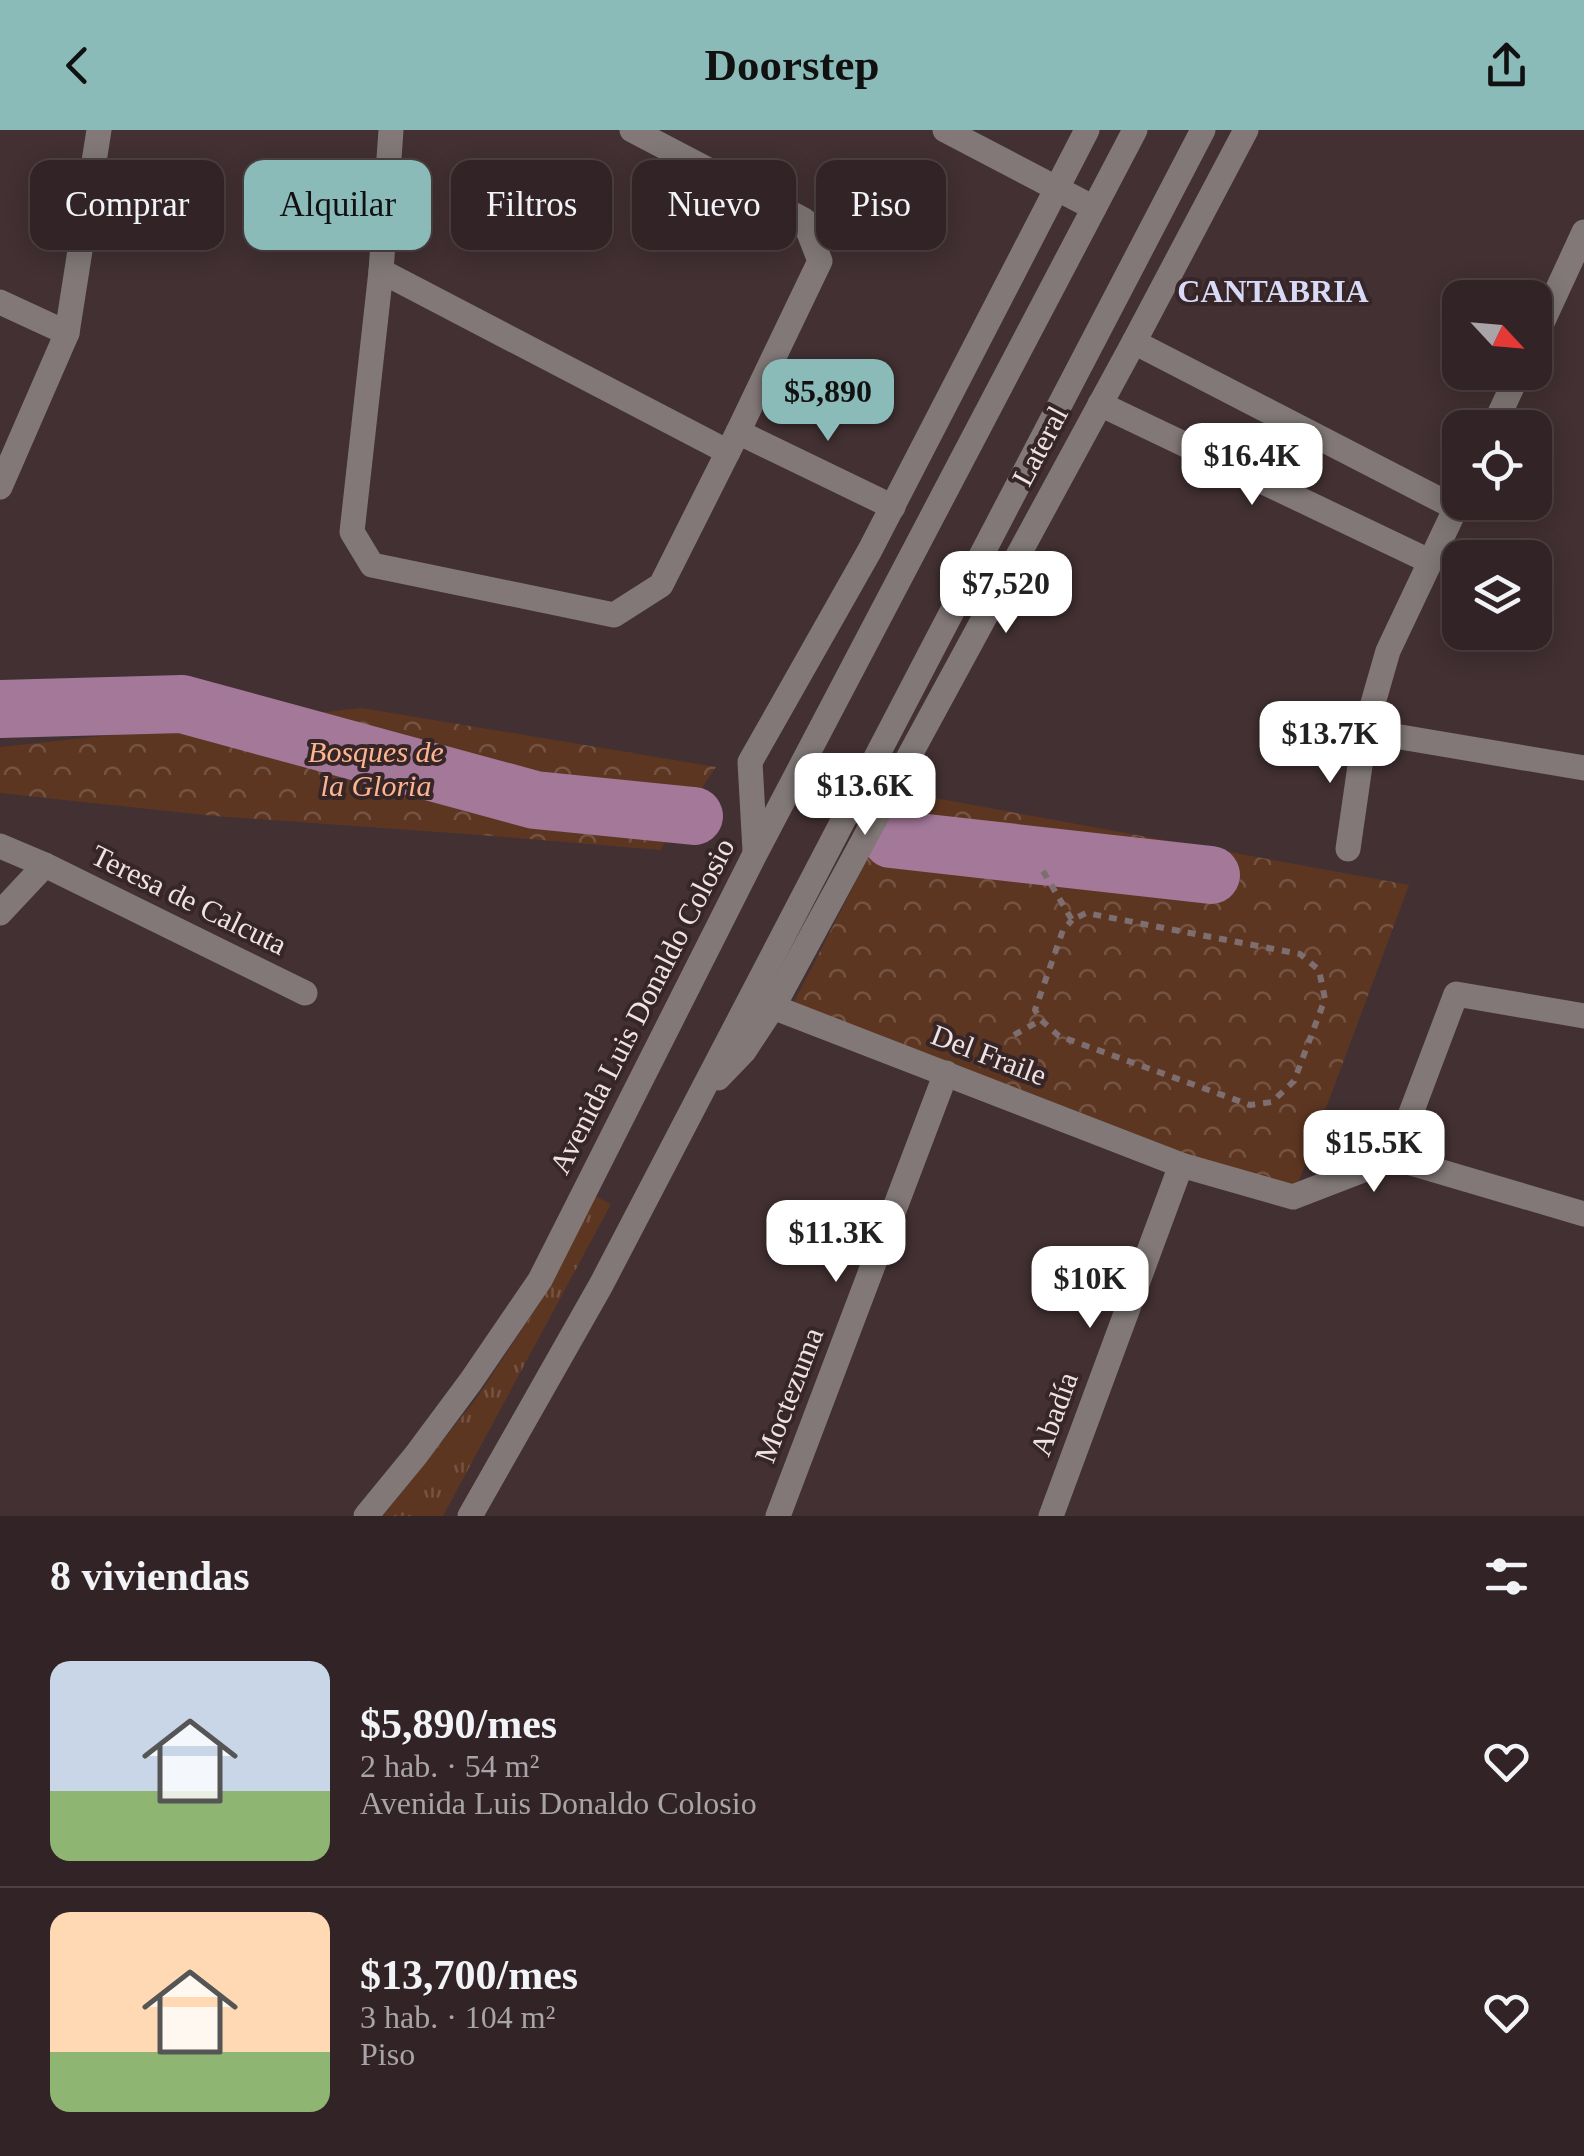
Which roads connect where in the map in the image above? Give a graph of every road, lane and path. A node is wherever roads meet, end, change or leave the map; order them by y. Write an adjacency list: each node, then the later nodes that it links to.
1 (100, 130): 15 (street)
2 (391, 130): 12 (street)
3 (632, 130): 18 (street)
4 (944, 130): 9 (street)
5 (1087, 130): 9 (street)
6 (1135, 130): 10 (street, Avenida Luis Donaldo Colosio)
7 (1203, 130): 39 (street)
8 (1246, 130): 16 (street, Lateral)
9 (1057, 189): 10 (street); 21 (street)
10 (1094, 208): 28 (street, Avenida Luis Donaldo Colosio)
11 (1584, 232): 13 (street)
12 (381, 272): 18 (street); 18 (street)
13 (1552, 301)
14 (0, 302): 15 (street)
15 (67, 333): 19 (street)
16 (1134, 342): 17 (street, Lateral); 20 (street)
17 (1100, 404): 23 (street); 34 (street, Lateral)
18 (733, 442): 21 (street)
19 (0, 487)
20 (1442, 495)
21 (893, 507): 28 (street)
22 (1449, 520): 23 (street)
23 (1428, 562): 24 (street)
24 (1365, 731): 25 (street); 26 (street)
25 (1584, 768)
26 (1348, 849)
27 (3, 851): 29 (street, Teresa de Calcuta)
28 (755, 854): 43 (street, Avenida Luis Donaldo Colosio)
29 (46, 865): 31 (street, Teresa de Calcuta); 33 (street, Teresa de Calcuta)
30 (1043, 871): 32 (path)
31 (0, 913)
32 (1072, 920): 36 (path); 36 (path)
33 (305, 993)
34 (773, 1007): 38 (street, Del Fraile); 39 (street, Lateral)
35 (1584, 1016): 40 (street)
36 (1041, 1020): 37 (path)
37 (1014, 1035)
38 (946, 1074): 41 (street, Del Fraile); 45 (street, Moctezuma)
39 (700, 1096): 44 (street)
40 (1394, 1158): 41 (street, Del Fraile); 42 (street)
41 (1181, 1165): 46 (street, Abadía)
42 (1584, 1214)
43 (366, 1516)
44 (470, 1516)
45 (778, 1516)
46 (1051, 1516)

